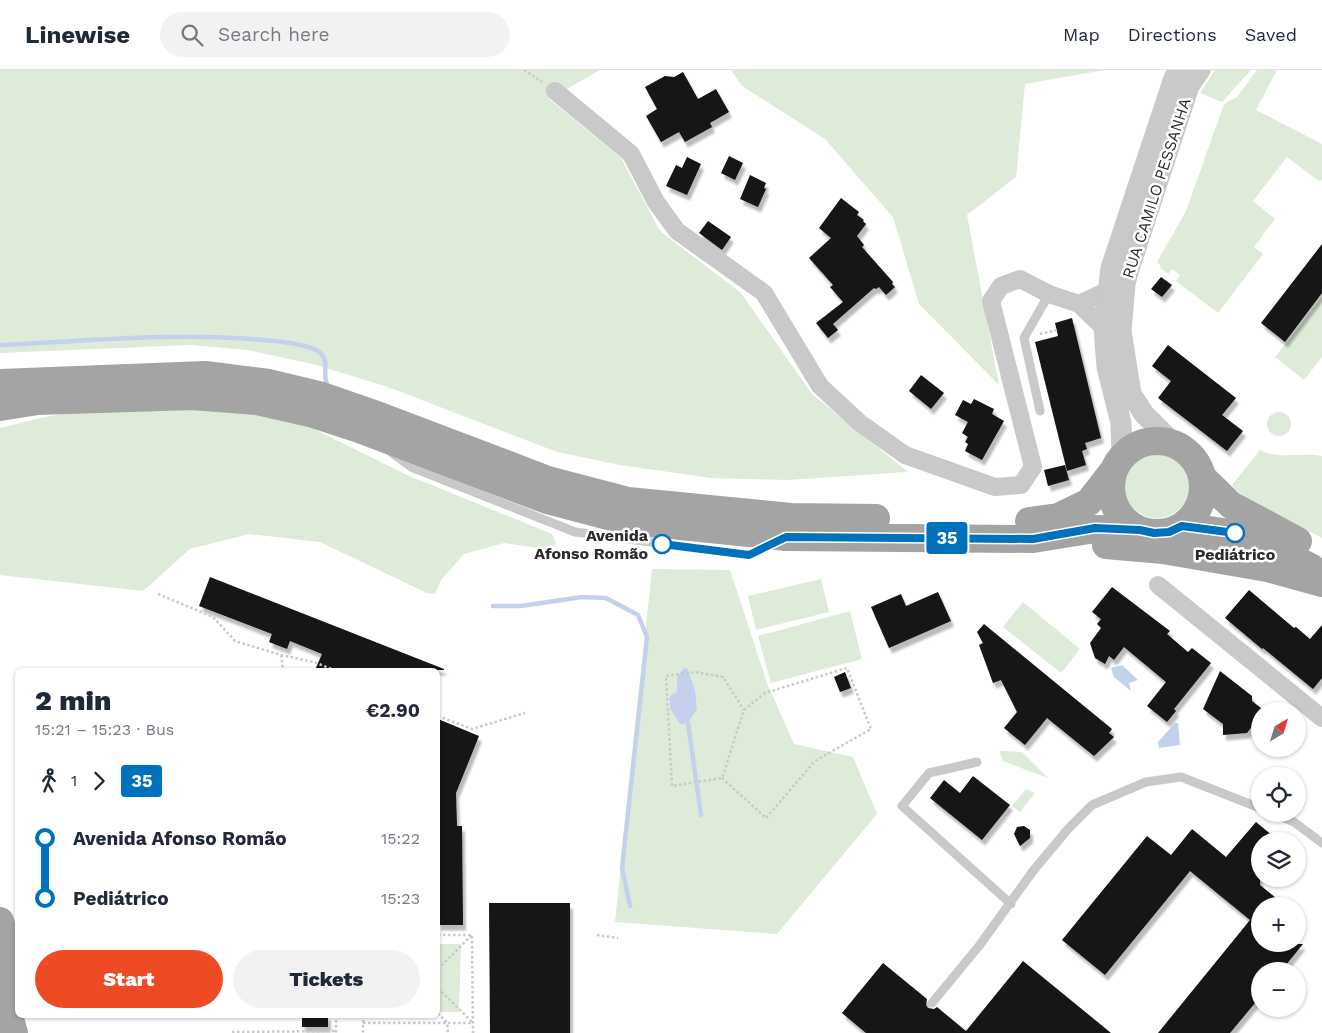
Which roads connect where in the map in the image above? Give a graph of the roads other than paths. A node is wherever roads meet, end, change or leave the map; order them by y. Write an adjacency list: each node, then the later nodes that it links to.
1 (1180, 70): 4 (street, RUA CAMILO PESSANHA)
2 (1200, 70): 11 (street, RUA CAMILO PESSANHA)
3 (555, 91): 5 (street)
4 (1107, 291): 6 (street); 7 (street, RUA CAMILO PESSANHA)
5 (1049, 294): 6 (street); 10 (lane)
6 (1079, 304): 7 (street)
7 (1104, 328): 12 (street, RUA CAMILO PESSANHA)
8 (0, 383): 12 (main road)
9 (0, 407): 16 (main road)
10 (1040, 411)
11 (1173, 443): 12 (main road); 13 (main road)
12 (1118, 463): 15 (main road)
13 (1202, 477): 14 (main road); 17 (main road)
14 (1182, 526): 15 (main road); 18 (main road)
15 (1140, 530): 16 (main road)
16 (1033, 539): 19 (main road)
17 (1322, 553)
18 (1322, 573)
19 (1322, 583)
20 (1158, 585): 21 (street)
21 (1322, 718)
22 (977, 762): 26 (lane)
23 (1251, 804): 26 (lane)
24 (1294, 822): 25 (lane)
25 (1322, 843)
26 (1011, 904): 30 (lane)
27 (0, 921): 28 (main road)
28 (15, 971)
29 (0, 985): 32 (main road)
30 (932, 1003)
31 (28, 1018): 33 (main road)
32 (14, 1033)
33 (32, 1033)

